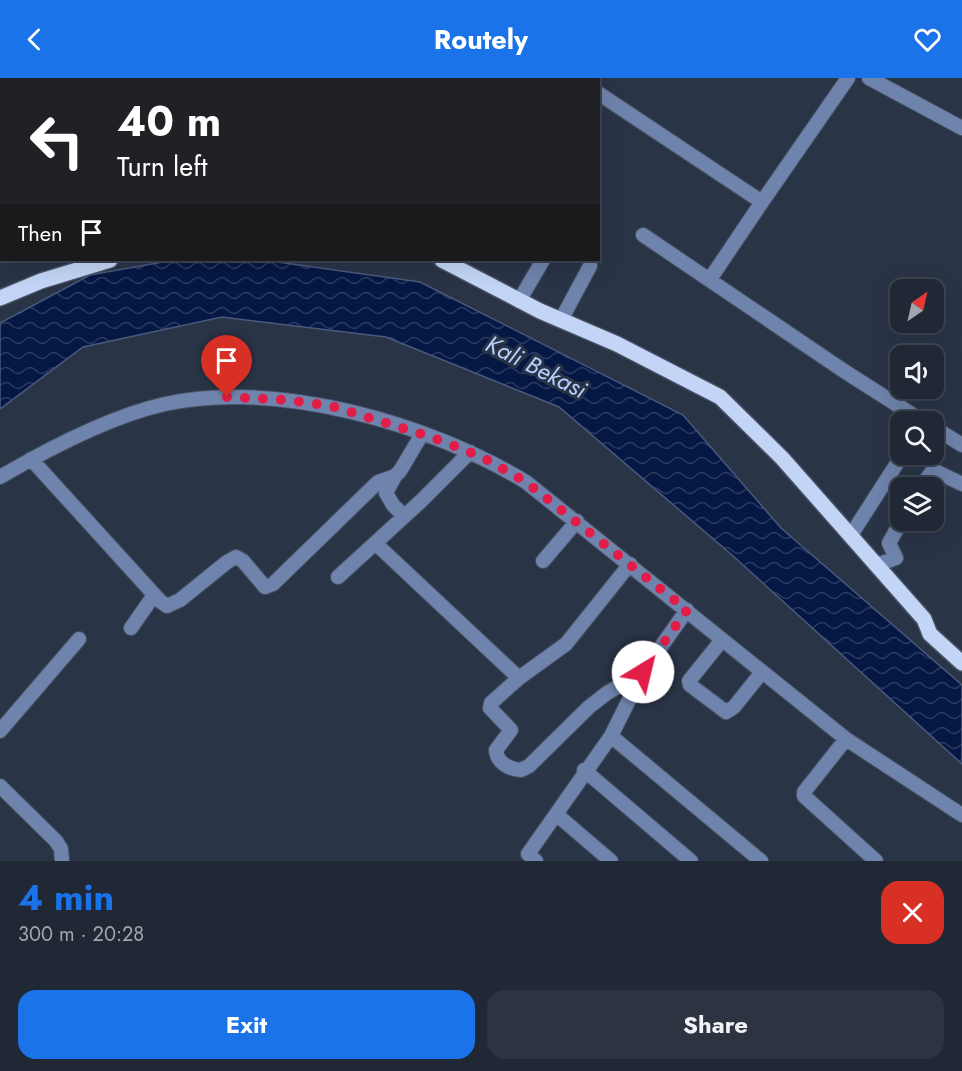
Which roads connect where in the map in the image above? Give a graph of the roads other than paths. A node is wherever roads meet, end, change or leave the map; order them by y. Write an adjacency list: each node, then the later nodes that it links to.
1 (849, 78): 5 (street)
2 (869, 78): 4 (street)
3 (600, 94): 5 (street)
4 (962, 128)
5 (762, 202): 11 (street)
6 (643, 235): 11 (street)
7 (107, 261): 12 (main road)
8 (444, 261): 13 (main road)
9 (542, 261): 13 (street)
10 (590, 266): 14 (street)
11 (710, 279): 15 (street)
12 (0, 298)
13 (519, 301): 14 (main road)
14 (561, 320): 29 (main road)
15 (907, 411)
16 (422, 434): 19 (street); 20 (street); 22 (street)
17 (944, 434): 18 (street)
18 (962, 445)
19 (470, 452): 26 (street); 27 (street)
20 (31, 459): 23 (street); 35 (street)
21 (896, 465): 29 (street)
22 (395, 476): 26 (street); 35 (street)
23 (0, 477)
24 (928, 477): 25 (street)
25 (962, 484)
26 (405, 516): 30 (street)
27 (577, 521): 31 (street); 32 (street)
28 (896, 531): 33 (street)
29 (851, 535): 33 (main road)
30 (375, 543): 34 (street); 43 (street)
31 (543, 561)
32 (630, 564): 36 (street); 43 (street)
33 (877, 566): 40 (main road)
34 (338, 577)
35 (154, 595): 37 (street)
36 (687, 610): 39 (street); 41 (street)
37 (131, 628)
38 (79, 639): 44 (street)
39 (722, 640): 42 (street); 42 (street)
40 (962, 663)
41 (643, 672): 43 (street); 45 (street)
42 (762, 672): 46 (street)
43 (519, 678)
44 (0, 731)
45 (611, 736): 47 (street); 55 (street)
46 (846, 739): 50 (street); 56 (street)
47 (584, 770): 49 (street); 54 (street)
48 (0, 786): 51 (street)
49 (556, 814): 52 (street); 53 (street)
50 (962, 815)
51 (62, 861)
52 (536, 861)
53 (611, 861)
54 (691, 861)
55 (761, 861)
56 (876, 861)

